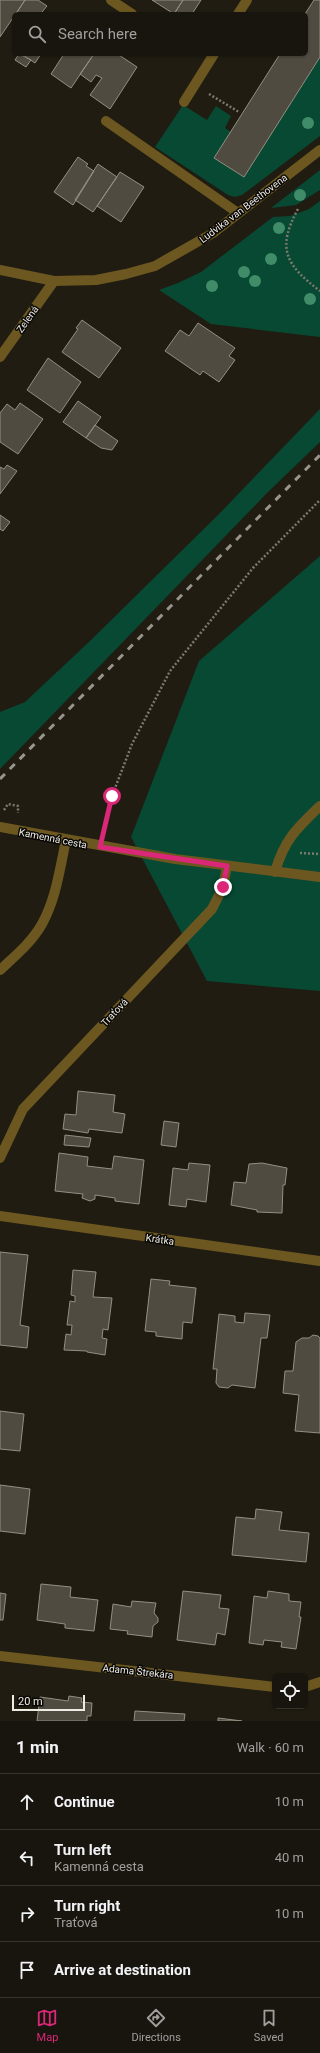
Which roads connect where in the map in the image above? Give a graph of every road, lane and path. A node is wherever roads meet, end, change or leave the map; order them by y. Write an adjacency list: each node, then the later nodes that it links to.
1 (111, 0): 3 (street)
2 (247, 0): 4 (street)
3 (129, 12)
4 (239, 12)
5 (213, 56): 6 (street)
6 (194, 85): 7 (street); 8 (path)
7 (184, 102)
8 (239, 112)
9 (106, 121): 12 (street)
10 (320, 150): 12 (street, Ludvika van Beethovena)
11 (298, 209): 15 (path)
12 (238, 213): 14 (street, Ludvika van Beethovena)
13 (0, 270): 14 (street, Ludvika van Beethovena)
14 (54, 281): 16 (street, Zelená)
15 (320, 291)
16 (0, 356)
17 (320, 500): 23 (path)
18 (18, 806): 20 (path)
19 (320, 806): 25 (street)
20 (0, 809)
21 (0, 828): 22 (street, Kamenná cesta)
22 (66, 840): 23 (street, Kamenná cesta); 27 (street)
23 (100, 847): 24 (street, Kamenná cesta)
24 (227, 866): 25 (street, Kamenná cesta); 30 (street, Traťová)
25 (274, 872): 26 (street, Kamenná cesta)
26 (320, 877)
27 (13, 957): 28 (street); 29 (street)
28 (0, 960)
29 (0, 970)
30 (0, 1158)
31 (0, 1216): 32 (street, Krátka)
32 (320, 1261)
33 (0, 1656): 36 (street, Adama Štrekára)
34 (320, 1682): 35 (street)
35 (308, 1686)
36 (272, 1687)

